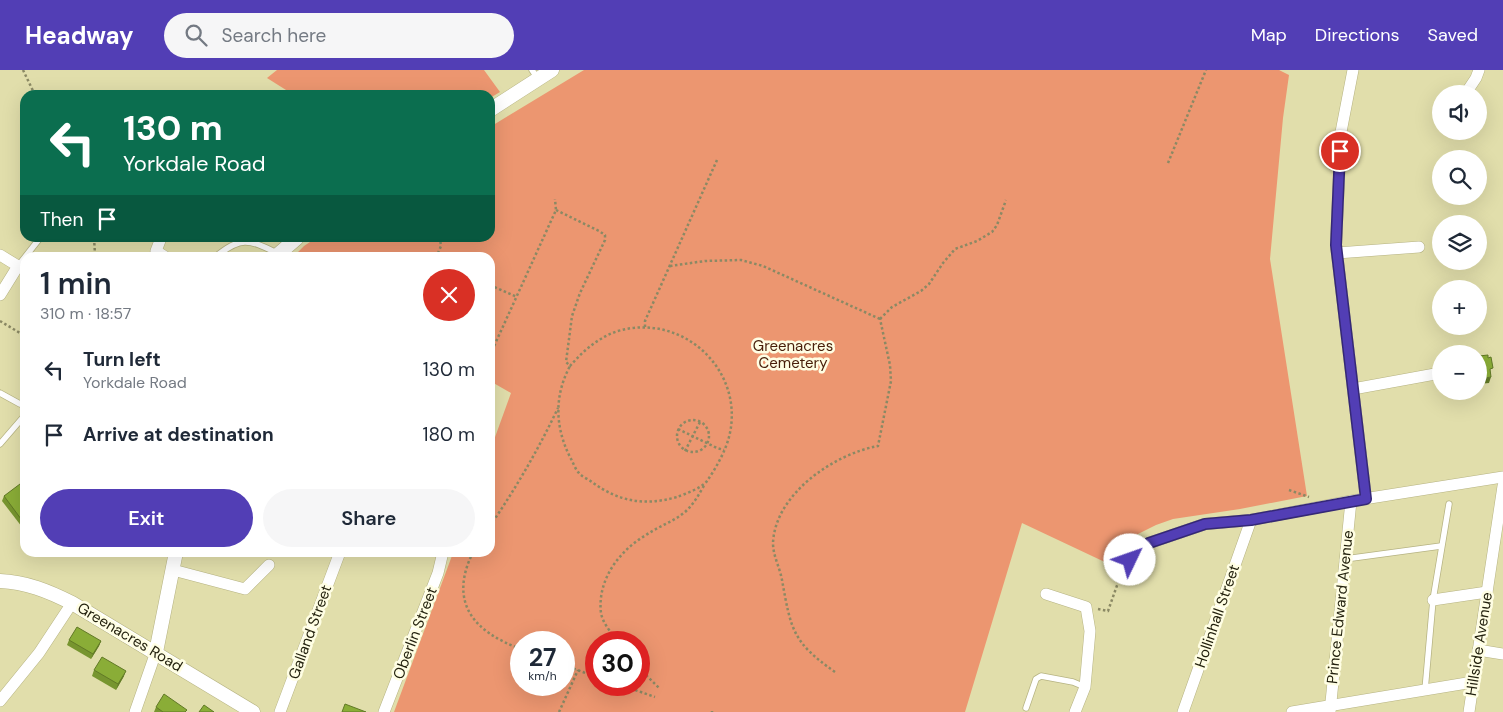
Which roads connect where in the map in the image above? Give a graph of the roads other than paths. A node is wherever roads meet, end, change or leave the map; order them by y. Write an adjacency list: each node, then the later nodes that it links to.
1 (552, 70): 4 (street)
2 (1353, 70): 16 (street)
3 (1479, 70): 5 (street)
4 (535, 75): 6 (street)
5 (1471, 85)
6 (495, 106)
7 (37, 242): 12 (lane)
8 (242, 242): 13 (lane)
9 (249, 242): 14 (lane)
10 (292, 242): 15 (street)
11 (1419, 247): 16 (street)
12 (29, 252)
13 (221, 252)
14 (270, 252)
15 (279, 252)
16 (1337, 253): 22 (street)
17 (0, 255): 19 (street)
18 (20, 263): 19 (lane)
19 (18, 266): 20 (street)
20 (0, 295)
21 (1432, 375): 22 (street)
22 (1353, 389): 29 (street)
23 (0, 392): 24 (lane)
24 (20, 404)
25 (20, 421): 26 (lane)
26 (0, 444)
27 (1503, 477): 29 (street)
28 (1503, 486): 42 (street, Hillside Avenue)
29 (1366, 499): 30 (street)
30 (1351, 501): 32 (street); 37 (street, Prince Edward Avenue)
31 (1449, 504): 33 (lane)
32 (1251, 520): 38 (street); 60 (street, Hollinhall Street)
33 (1441, 546): 37 (lane); 44 (lane)
34 (175, 557): 40 (street)
35 (338, 557): 57 (street, Galland Street)
36 (442, 557): 58 (street, Oberlin Street)
37 (1345, 559): 54 (street, Prince Edward Avenue)
38 (1130, 560)
39 (269, 564): 40 (street)
40 (173, 570): 47 (street)
41 (0, 582): 45 (street, Greenacres Road)
42 (1487, 592): 44 (street); 46 (street, Hillside Avenue)
43 (1046, 594): 50 (street)
44 (1433, 600): 51 (lane)
45 (72, 603): 47 (street, Greenacres Road); 52 (street)
46 (1478, 650): 48 (street); 49 (street, Hillside Avenue)
47 (156, 652): 55 (street); 56 (street, Greenacres Road)
48 (1503, 654)
49 (1474, 682): 51 (street); 62 (street, Hillside Avenue)
50 (1084, 687): 53 (lane); 59 (street)
51 (1425, 690): 54 (street)
52 (0, 701)
53 (1026, 708)
54 (1330, 709): 61 (street)
55 (135, 712)
56 (254, 712)
57 (280, 712)
58 (384, 712)
59 (1075, 712)
60 (1183, 712)
61 (1292, 712)
62 (1469, 712)

